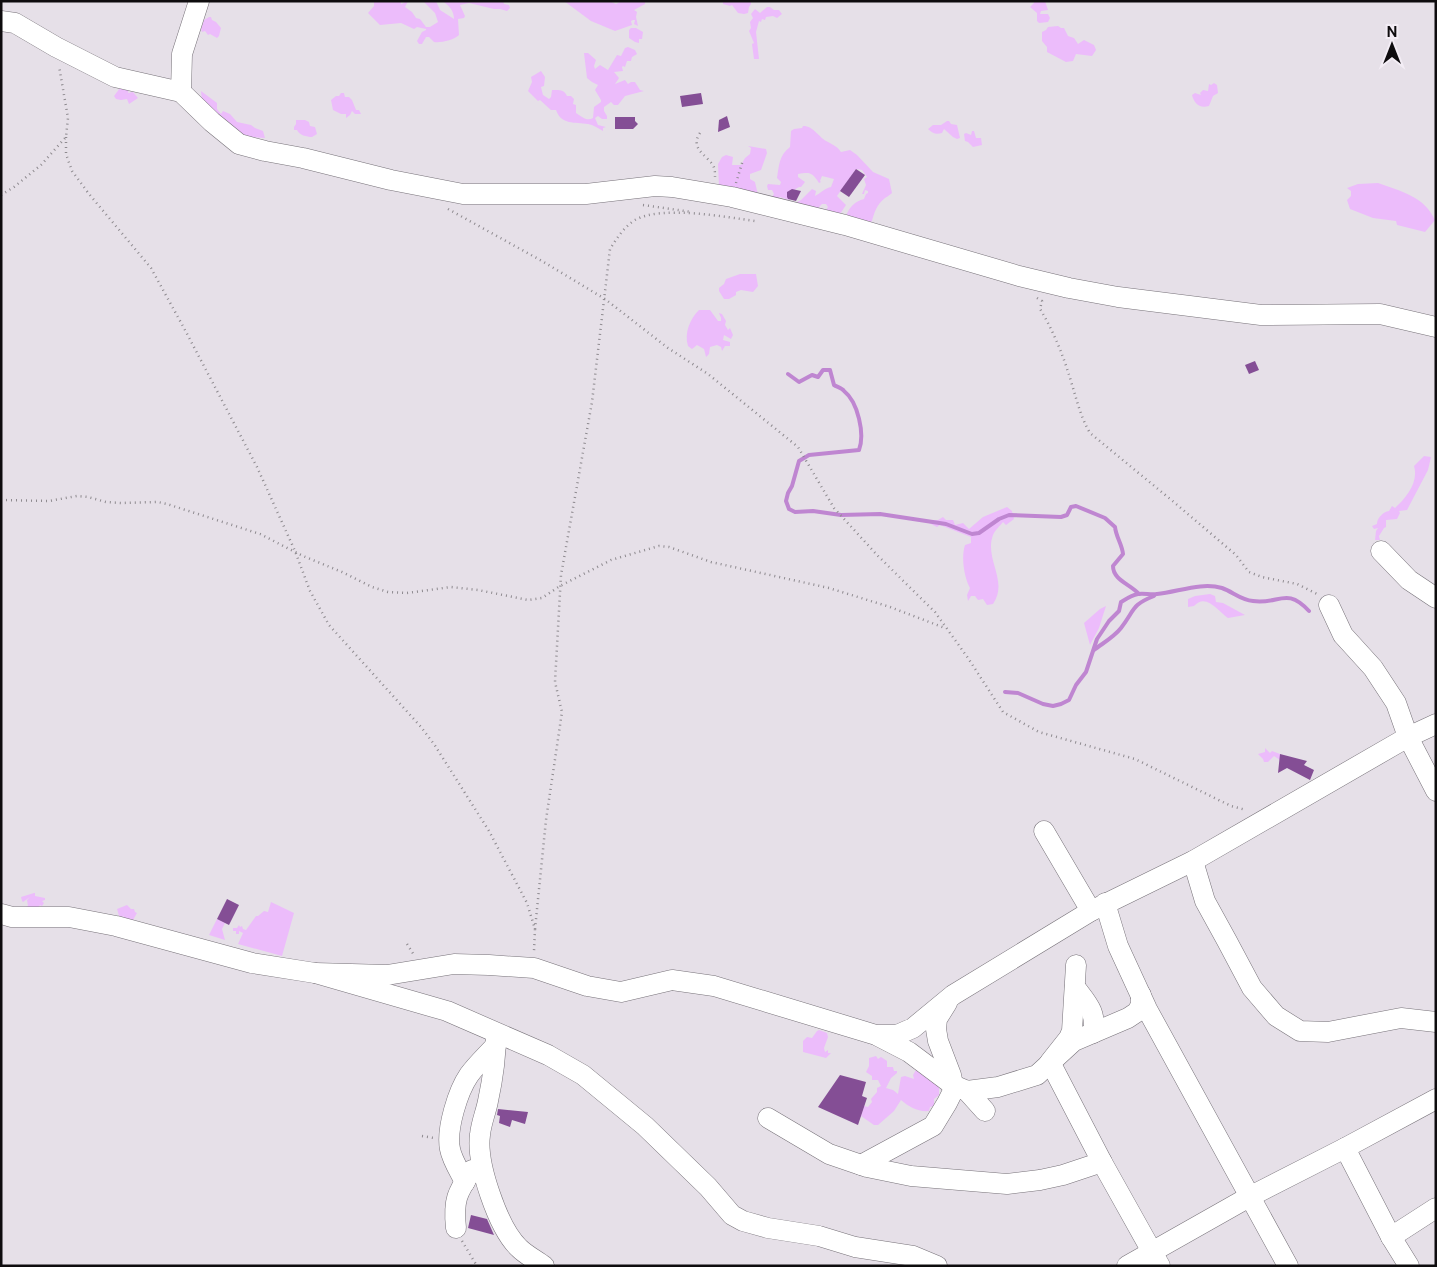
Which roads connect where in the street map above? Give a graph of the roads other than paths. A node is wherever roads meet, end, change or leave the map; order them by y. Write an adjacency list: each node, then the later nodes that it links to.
1 (199, 1): 3 (street)
2 (6, 18): 3 (street)
3 (181, 92): 4 (street)
4 (1436, 327)
5 (1381, 551): 6 (street)
6 (1436, 598)
7 (1329, 605): 9 (street)
8 (1436, 724): 9 (street)
9 (1412, 743): 10 (street); 11 (street); 13 (street)
10 (1436, 754)
11 (1436, 791)
12 (1044, 832): 14 (street)
13 (1193, 861): 14 (street); 21 (street)
14 (1098, 907): 19 (street); 20 (street)
15 (1, 914): 17 (street)
16 (1076, 965): 18 (street)
17 (314, 973): 23 (street); 24 (street)
18 (1075, 987): 22 (street); 25 (street)
19 (953, 995): 23 (street); 26 (street)
20 (1141, 995): 22 (street); 35 (street)
21 (1436, 1022)
22 (1094, 1025): 25 (street)
23 (876, 1035): 26 (street)
24 (496, 1039): 30 (street); 34 (street); 41 (street)
25 (1050, 1062): 26 (street); 32 (street)
26 (960, 1088): 28 (street); 33 (street)
27 (1436, 1099): 31 (street)
28 (984, 1111)
29 (768, 1118): 33 (street)
30 (480, 1135): 34 (street); 40 (street)
31 (1345, 1148): 35 (street); 38 (street)
32 (1102, 1162): 33 (street); 39 (street)
33 (860, 1165)
34 (464, 1182): 37 (street)
35 (1249, 1197): 39 (street); 43 (street)
36 (1436, 1208): 38 (street)
37 (456, 1228)
38 (1390, 1237): 44 (street)
39 (1156, 1259): 42 (street)
40 (544, 1266)
41 (937, 1266)
42 (1127, 1266)
43 (1288, 1266)
44 (1409, 1266)

